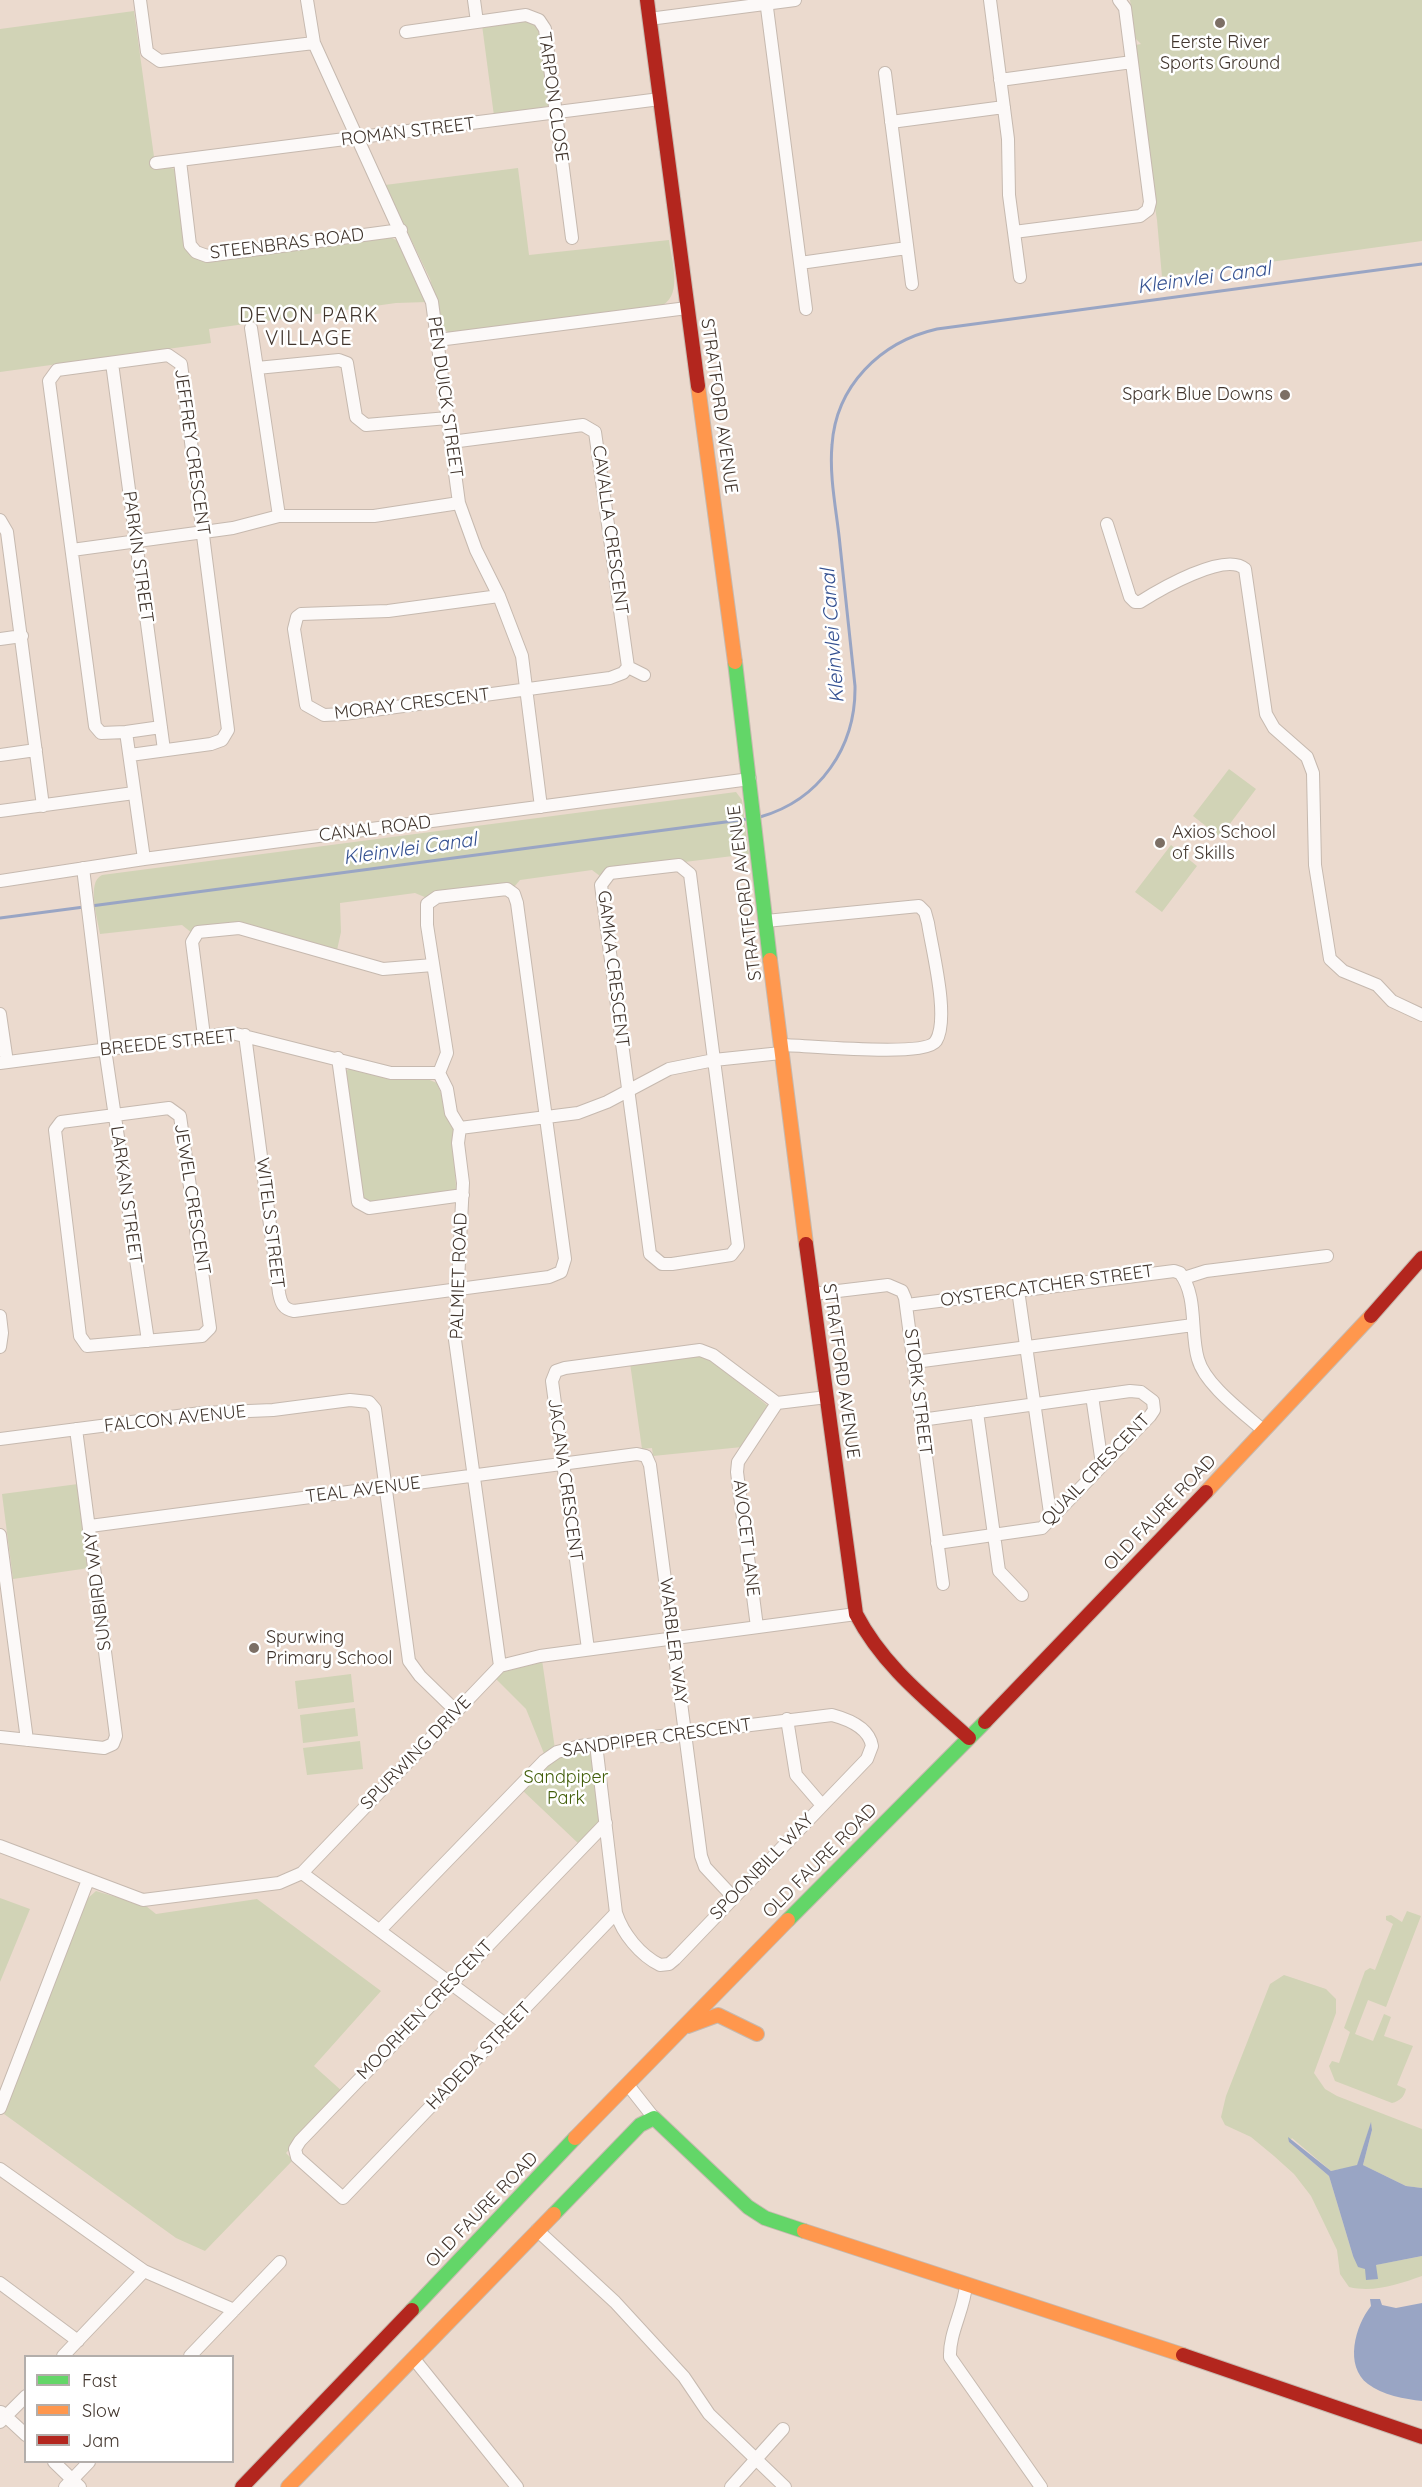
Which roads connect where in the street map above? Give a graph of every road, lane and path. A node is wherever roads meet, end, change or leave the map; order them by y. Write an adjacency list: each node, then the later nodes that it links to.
1 (140, 0): 12 (street)
2 (307, 0): 12 (street, PEN DUICK STREET)
3 (474, 0): 10 (street)
4 (646, 0): 9 (street, STRATFORD AVENUE)
5 (795, 0): 8 (street)
6 (990, 0): 15 (street)
7 (1119, 0): 13 (street)
8 (766, 2): 9 (street); 27 (street)
9 (649, 19): 16 (street, STRATFORD AVENUE)
10 (477, 22): 11 (street, TARPON CLOSE); 18 (street, TARPON CLOSE)
11 (406, 32)
12 (315, 43): 20 (street, PEN DUICK STREET)
13 (1132, 62): 15 (street); 24 (street)
14 (885, 73): 19 (street)
15 (1000, 80): 17 (street)
16 (660, 99): 18 (street, ROMAN STREET); 30 (street, STRATFORD AVENUE)
17 (1004, 107): 19 (street); 24 (street)
18 (556, 113): 20 (street, ROMAN STREET); 25 (street, TARPON CLOSE)
19 (891, 122): 26 (street)
20 (358, 138): 21 (street, ROMAN STREET); 23 (street, PEN DUICK STREET)
21 (180, 161): 22 (street, ROMAN STREET); 23 (street, STEENBRAS ROAD)
22 (156, 163)
23 (401, 230): 33 (street, PEN DUICK STREET)
24 (1014, 232): 28 (street)
25 (572, 238)
26 (908, 248): 27 (street); 29 (street)
27 (800, 263): 31 (street)
28 (1020, 277)
29 (912, 284)
30 (687, 308): 33 (street); 57 (street, STRATFORD AVENUE)
31 (806, 309)
32 (251, 328): 35 (street)
33 (438, 340): 36 (street, PEN DUICK STREET)
34 (111, 363): 42 (street, JEFFREY CRESCENT); 43 (street, PARKIN STREET); 44 (street, JEFFREY CRESCENT)
35 (257, 368): 36 (street); 39 (street)
36 (448, 417): 37 (street, PEN DUICK STREET)
37 (451, 442): 38 (street, PEN DUICK STREET); 48 (street, CAVALLA CRESCENT)
38 (459, 502): 39 (street); 45 (street, PEN DUICK STREET)
39 (279, 516): 42 (street)
40 (0, 520): 46 (street)
41 (1107, 524): 68 (street)
42 (203, 532): 43 (street); 54 (street, JEFFREY CRESCENT)
43 (135, 541): 44 (street); 51 (street, PARKIN STREET)
44 (72, 550): 52 (street, JEFFREY CRESCENT)
45 (499, 596): 50 (street, PEN DUICK STREET); 50 (street, MORAY CRESCENT)
46 (22, 636): 47 (street); 53 (street)
47 (0, 639)
48 (628, 667): 49 (street); 50 (street)
49 (644, 675)
50 (528, 688): 60 (street, PEN DUICK STREET)
51 (161, 726): 52 (street); 54 (street, PARKIN STREET)
52 (126, 732): 56 (street)
53 (36, 750): 55 (street); 59 (street)
54 (164, 750): 56 (street, JEFFREY CRESCENT)
55 (0, 755)
56 (130, 755): 58 (street)
57 (750, 779): 60 (street, CANAL ROAD); 65 (street, STRATFORD AVENUE)
58 (134, 793): 59 (street); 62 (street)
59 (44, 806): 61 (street)
60 (541, 807): 62 (street, CANAL ROAD)
61 (0, 811)
62 (144, 859): 63 (street, CANAL ROAD)
63 (84, 872): 64 (street, CANAL ROAD); 71 (street, LARKAN STREET)
64 (0, 881)
65 (766, 921): 72 (street, STRATFORD AVENUE); 72 (street)
66 (433, 965): 70 (street); 76 (street); 79 (street)
67 (0, 1014): 75 (street)
68 (1422, 1015)
69 (245, 1035): 70 (street, BREEDE STREET); 73 (street, BREEDE STREET); 85 (street, WITELS STREET)
70 (204, 1036): 71 (street, BREEDE STREET)
71 (105, 1049): 75 (street, BREEDE STREET); 78 (street, LARKAN STREET)
72 (781, 1049): 74 (street); 87 (street, STRATFORD AVENUE)
73 (338, 1058): 76 (street, BREEDE STREET); 81 (street)
74 (714, 1060): 77 (street); 77 (street); 77 (street, GAMKA CRESCENT)
75 (4, 1063)
76 (439, 1074): 80 (street, PALMIET ROAD)
77 (629, 1089): 79 (street)
78 (114, 1114): 91 (street, LARKAN STREET); 91 (street, JEWEL CRESCENT); 91 (street, JEWEL CRESCENT)
79 (544, 1119): 80 (street); 85 (street)
80 (460, 1128): 81 (street, PALMIET ROAD)
81 (463, 1196): 85 (street, PALMIET ROAD)
82 (1327, 1256): 84 (street)
83 (1422, 1258): 102 (street, OLD FAURE ROAD)
84 (1184, 1278): 86 (street, OYSTERCATCHER STREET); 90 (street)
85 (457, 1290): 107 (street, PALMIET ROAD)
86 (1018, 1290): 88 (street, OYSTERCATCHER STREET); 93 (street)
87 (813, 1294): 88 (street, STORK STREET); 96 (street, STRATFORD AVENUE)
88 (907, 1305): 94 (street, STORK STREET)
89 (0, 1316): 92 (street)
90 (1193, 1325): 93 (street); 102 (street)
91 (148, 1341)
92 (0, 1347)
93 (1026, 1349): 94 (street); 98 (street)
94 (915, 1362): 100 (street, STORK STREET)
95 (1092, 1396): 98 (street, QUAIL CRESCENT); 106 (street); 106 (street, QUAIL CRESCENT)
96 (827, 1397): 97 (street); 116 (street, STRATFORD AVENUE)
97 (777, 1403): 105 (street, JACANA CRESCENT); 117 (street, AVOCET LANE)
98 (1034, 1404): 99 (street, QUAIL CRESCENT); 109 (street)
99 (977, 1412): 100 (street, QUAIL CRESCENT); 112 (street)
100 (921, 1420): 113 (street, STORK STREET)
101 (76, 1429): 103 (street, FALCON AVENUE); 108 (street, FALCON AVENUE); 110 (street, SUNBIRD WAY)
102 (1264, 1431): 125 (street, OLD FAURE ROAD)
103 (0, 1439)
104 (637, 1454): 105 (street, TEAL AVENUE); 118 (street, WARBLER WAY)
105 (563, 1464): 107 (street, TEAL AVENUE); 119 (street, JACANA CRESCENT)
106 (1102, 1464): 109 (street, QUAIL CRESCENT)
107 (473, 1476): 108 (street, TEAL AVENUE); 120 (street, PALMIET ROAD)
108 (385, 1487): 110 (street, TEAL AVENUE); 121 (street)
109 (1051, 1520): 112 (street, QUAIL CRESCENT)
110 (90, 1526): 126 (street, SUNBIRD WAY)
111 (0, 1536): 126 (street)
112 (993, 1537): 113 (street, QUAIL CRESCENT); 115 (street)
113 (937, 1543): 114 (street, STORK STREET)
114 (943, 1584)
115 (1022, 1595)
116 (856, 1614): 117 (street); 125 (street, STRATFORD AVENUE)
117 (757, 1627): 118 (street)
118 (673, 1638): 119 (street); 123 (street, WARBLER WAY)
119 (588, 1649): 120 (street)
120 (500, 1666): 121 (street, SPURWING DRIVE)
121 (456, 1711): 132 (street, SPURWING DRIVE)
122 (787, 1719): 123 (street, SANDPIPER CRESCENT); 128 (street, SANDPIPER CRESCENT); 129 (street)
123 (685, 1732): 127 (street, SANDPIPER CRESCENT); 134 (street, WARBLER WAY)
124 (0, 1737): 126 (street)
125 (969, 1738): 139 (street, OLD FAURE ROAD)
126 (27, 1740)
127 (596, 1744): 130 (street); 136 (street, SANDPIPER CRESCENT)
128 (867, 1759): 129 (street, SPOONBILL WAY)
129 (821, 1804): 134 (street, SPOONBILL WAY)
130 (606, 1822): 135 (street); 137 (street, MOORHEN CRESCENT)
131 (0, 1846): 133 (street, SPURWING DRIVE)
132 (302, 1873): 133 (street, SPURWING DRIVE); 136 (street)
133 (88, 1880): 142 (street)
134 (733, 1897): 135 (street, SPOONBILL WAY)
135 (616, 1913): 138 (street, HADEDA STREET)
136 (380, 1930): 137 (street)
137 (451, 1983): 138 (street); 145 (street, MOORHEN CRESCENT)
138 (508, 2026): 145 (street, HADEDA STREET)
139 (680, 2029): 140 (street); 141 (street, OLD FAURE ROAD)
140 (757, 2034)
141 (628, 2085): 143 (street); 165 (street, OLD FAURE ROAD)
142 (0, 2108)
143 (654, 2118): 146 (street); 150 (street)
144 (0, 2169): 148 (street)
145 (343, 2198)
146 (537, 2230): 155 (street); 161 (street)
147 (280, 2262): 151 (street)
148 (144, 2271): 151 (street); 152 (street)
149 (0, 2283): 152 (street)
150 (966, 2285): 160 (street); 170 (street)
151 (234, 2310): 154 (street)
152 (78, 2341): 153 (street)
153 (64, 2355)
154 (191, 2355)
155 (414, 2359): 166 (street); 167 (street)
156 (24, 2398): 157 (street)
157 (2, 2416): 159 (street)
158 (783, 2429): 161 (street)
159 (24, 2433)
160 (1422, 2437)
161 (758, 2458): 168 (street); 169 (street)
162 (55, 2463): 164 (street)
163 (88, 2463): 164 (street)
164 (73, 2484)
165 (242, 2487)
166 (288, 2487)
167 (517, 2487)
168 (731, 2487)
169 (785, 2487)
170 (1041, 2487)

